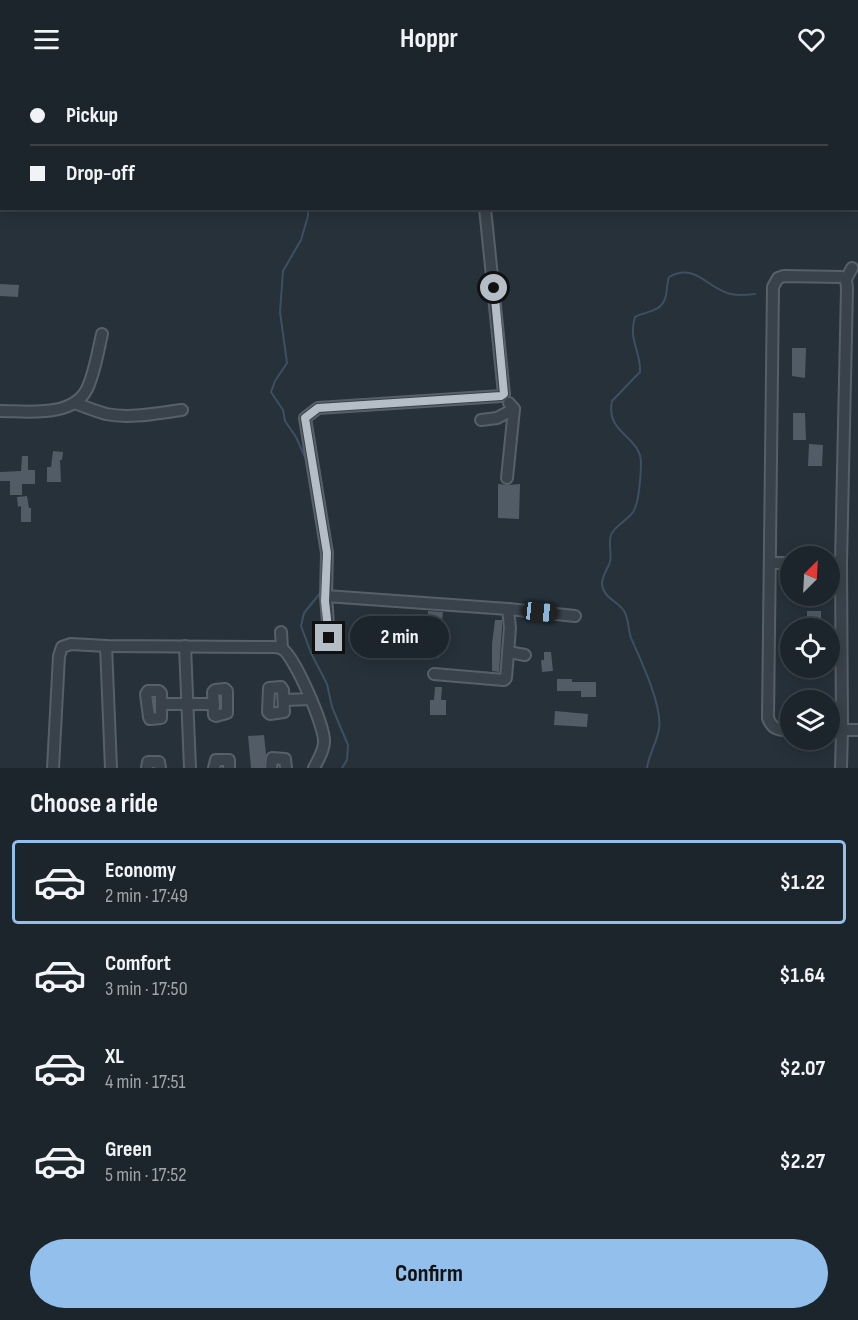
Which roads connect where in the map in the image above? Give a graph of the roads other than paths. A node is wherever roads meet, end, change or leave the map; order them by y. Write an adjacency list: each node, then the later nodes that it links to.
1 (484, 210): 7 (street)
2 (852, 268): 3 (street)
3 (846, 279): 5 (street); 14 (street)
4 (102, 334): 8 (street)
5 (845, 396): 6 (street); 13 (street)
6 (858, 396)
7 (508, 401): 11 (street); 12 (street); 16 (street)
8 (75, 403): 9 (street); 10 (street)
9 (0, 411)
10 (182, 411)
11 (482, 420)
12 (507, 478)
13 (836, 546)
14 (770, 563): 15 (street); 33 (street)
15 (780, 563)
16 (326, 596): 18 (street); 21 (street)
17 (837, 606): 34 (street)
18 (508, 609): 19 (street); 25 (street)
19 (575, 616)
20 (281, 632): 24 (street)
21 (329, 638)
22 (106, 646): 23 (street); 36 (street); 37 (street)
23 (185, 646): 24 (street); 31 (street)
24 (282, 649): 28 (street)
25 (508, 652): 26 (street); 27 (street)
26 (525, 655)
27 (434, 674)
28 (311, 699): 29 (street); 45 (street)
29 (284, 700)
30 (162, 704): 31 (street)
31 (188, 704): 32 (street); 40 (street)
32 (214, 704)
33 (780, 729)
34 (843, 730): 35 (street); 46 (street)
35 (858, 730)
36 (53, 768)
37 (111, 768)
38 (147, 768): 39 (street)
39 (160, 768)
40 (190, 768)
41 (214, 768): 42 (street)
42 (229, 768)
43 (271, 768): 44 (street)
44 (286, 768)
45 (314, 768)
46 (841, 768)

